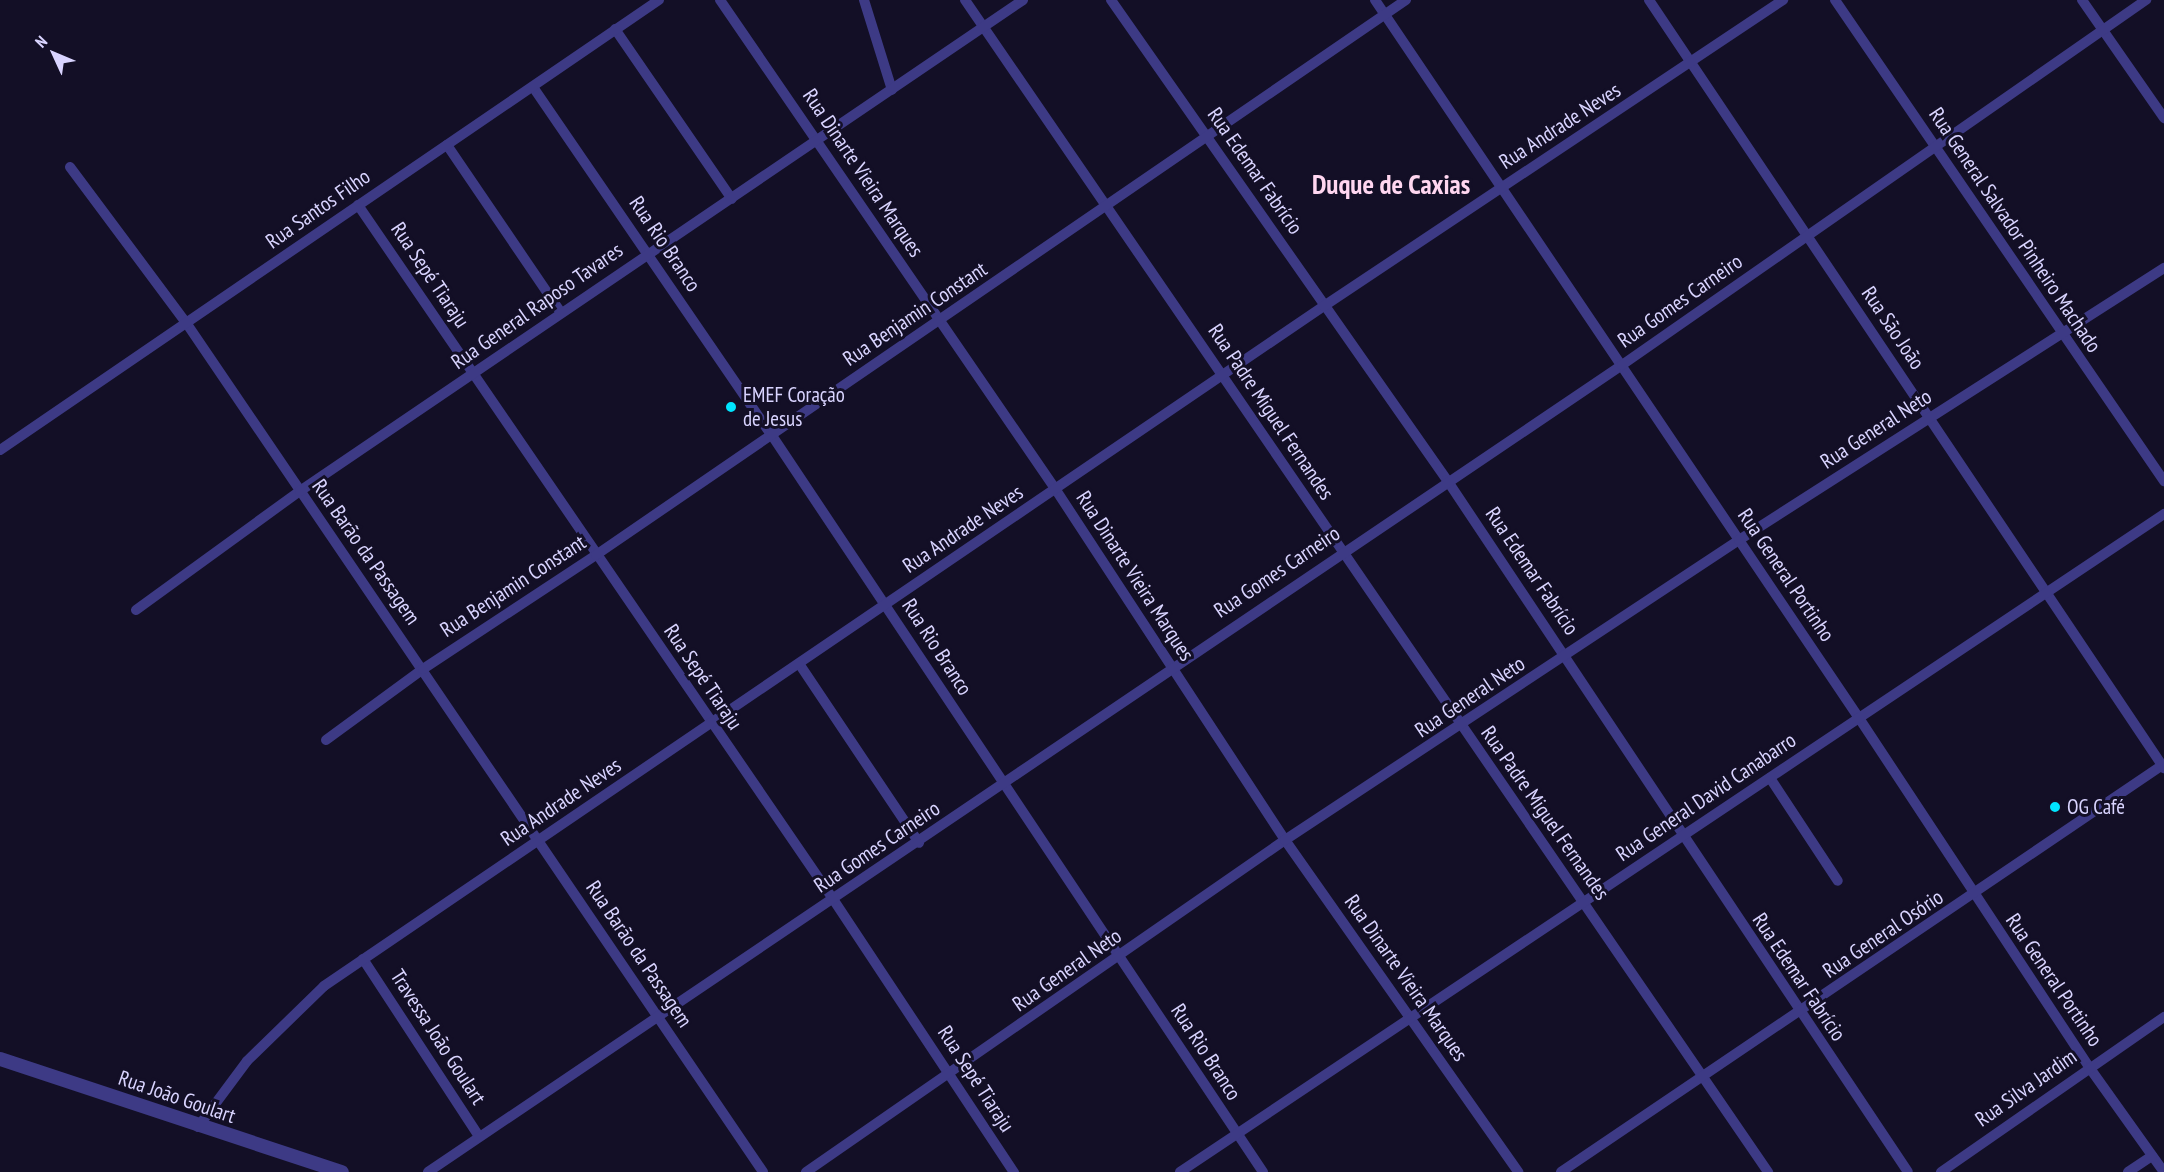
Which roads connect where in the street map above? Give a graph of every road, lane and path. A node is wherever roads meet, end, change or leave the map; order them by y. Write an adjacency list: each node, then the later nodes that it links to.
1 (659, 0): 16 (street, Rua Santos Filho)
2 (720, 0): 23 (street, Rua Dinarte Vieira Marques)
3 (864, 0): 20 (street)
4 (965, 0): 15 (street, Rua Padre Miguel Fernandes)
5 (1023, 0): 15 (street, Rua General Raposo Tavares)
6 (1111, 0): 22 (street, Rua Edemar Fabrício)
7 (1375, 0): 14 (street, Rua General Portinho)
8 (1406, 0): 14 (street, Rua Benjamin Constant)
9 (1649, 0): 18 (street, Rua São João)
10 (1783, 0): 18 (street, Rua Andrade Neves)
11 (1834, 0): 25 (street, Rua General Salvador Pinheiro Machado)
12 (2082, 0): 17 (street)
13 (2146, 0): 17 (street, Rua Gomes Carneiro)
14 (1385, 15): 22 (street, Rua Benjamin Constant); 27 (street, Rua General Portinho)
15 (983, 28): 20 (street, Rua General Raposo Tavares); 30 (street, Rua Padre Miguel Fernandes)
16 (615, 29): 19 (street, Rua Santos Filho); 28 (street)
17 (2102, 30): 21 (street); 25 (street, Rua Gomes Carneiro)
18 (1691, 63): 27 (street, Rua Andrade Neves); 31 (street, Rua São João)
19 (534, 87): 24 (street, Rua Santos Filho); 32 (street, Rua Rio Branco)
20 (892, 90): 23 (street, Rua General Raposo Tavares)
21 (2164, 118)
22 (1207, 137): 30 (street, Rua Benjamin Constant); 34 (street, Rua Edemar Fabrício)
23 (816, 139): 28 (street, Rua General Raposo Tavares); 36 (street, Rua Dinarte Vieira Marques)
24 (447, 145): 29 (street, Rua Santos Filho); 35 (street)
25 (1936, 149): 31 (street, Rua Gomes Carneiro); 38 (street, Rua General Salvador Pinheiro Machado)
26 (70, 167): 37 (street, Rua Barão da Passagem)
27 (1501, 187): 34 (street, Rua Andrade Neves); 39 (street, Rua General Portinho)
28 (732, 199): 32 (street, Rua General Raposo Tavares)
29 (358, 205): 37 (street, Rua Santos Filho); 40 (street, Rua Sepé Tiaraju)
30 (1106, 207): 36 (street, Rua Benjamin Constant); 41 (street, Rua Padre Miguel Fernandes)
31 (1808, 236): 39 (street, Rua Gomes Carneiro); 42 (street, Rua São João)
32 (648, 254): 35 (street, Rua General Raposo Tavares); 43 (street, Rua Rio Branco)
33 (2164, 268): 38 (street, Rua General Neto)
34 (1324, 306): 41 (street, Rua Andrade Neves); 45 (street, Rua Edemar Fabrício)
35 (561, 313): 40 (street, Rua General Raposo Tavares)
36 (940, 321): 43 (street, Rua Benjamin Constant); 47 (street, Rua Dinarte Vieira Marques)
37 (188, 324): 44 (street, Rua Santos Filho); 48 (street, Rua Barão da Passagem)
38 (2061, 331): 42 (street, Rua General Neto); 46 (street, Rua General Salvador Pinheiro Machado)
39 (1622, 365): 45 (street, Rua Gomes Carneiro); 50 (street, Rua General Portinho)
40 (474, 375): 48 (street, Rua General Raposo Tavares); 52 (street, Rua Sepé Tiaraju)
41 (1223, 375): 47 (street, Rua Andrade Neves); 51 (street, Rua Padre Miguel Fernandes)
42 (1931, 417): 50 (street, Rua General Neto); 53 (street, Rua São João)
43 (771, 434): 52 (street, Rua Benjamin Constant); 54 (street, Rua Rio Branco)
44 (0, 450)
45 (1448, 480): 51 (street, Rua Gomes Carneiro); 56 (street, Rua Edemar Fabrício)
46 (2164, 481)
47 (1056, 490): 54 (street, Rua Andrade Neves); 58 (street, Rua Dinarte Vieira Marques)
48 (300, 491): 55 (street, Rua General Raposo Tavares); 59 (street, Rua Barão da Passagem)
49 (2164, 514): 53 (street, Rua General David Canabarro)
50 (1739, 540): 56 (street, Rua General Neto); 60 (street, Rua General Portinho)
51 (1341, 552): 58 (street, Rua Gomes Carneiro); 62 (street, Rua Padre Miguel Fernandes)
52 (596, 555): 59 (street, Rua Benjamin Constant); 61 (street, Rua Sepé Tiaraju)
53 (2046, 590): 60 (street, Rua General David Canabarro); 64 (street, Rua São João)
54 (885, 605): 57 (street, Rua Andrade Neves); 66 (street, Rua Rio Branco)
55 (136, 610)
56 (1566, 655): 62 (street, Rua General Neto); 67 (street, Rua Edemar Fabrício)
57 (800, 665): 61 (street, Rua Andrade Neves); 70 (street)
58 (1172, 667): 66 (street, Rua Gomes Carneiro); 69 (street, Rua Dinarte Vieira Marques)
59 (423, 669): 63 (street, Rua Benjamin Constant); 68 (street, Rua Barão da Passagem)
60 (1859, 718): 65 (street, Rua General David Canabarro); 72 (street, Rua General Portinho)
61 (712, 724): 68 (street, Rua Andrade Neves); 73 (street, Rua Sepé Tiaraju)
62 (1461, 727): 69 (street, Rua General Neto); 74 (street, Rua Padre Miguel Fernandes)
63 (326, 740)
64 (2163, 766): 72 (street, Rua General Osório)
65 (1770, 778): 67 (street, Rua General David Canabarro); 71 (street)
66 (1005, 785): 70 (street, Rua Gomes Carneiro); 75 (street, Rua Rio Branco)
67 (1682, 837): 74 (street, Rua General David Canabarro); 77 (street, Rua Edemar Fabrício)
68 (538, 840): 76 (street, Rua Andrade Neves); 78 (street, Rua Barão da Passagem)
69 (1285, 840): 75 (street, Rua General Neto); 80 (street, Rua Dinarte Vieira Marques)
70 (919, 843): 73 (street, Rua Gomes Carneiro)
71 (1838, 881)
72 (1974, 896): 77 (street, Rua General Osório); 82 (street, Rua General Portinho)
73 (834, 899): 78 (street, Rua Gomes Carneiro); 83 (street, Rua Sepé Tiaraju)
74 (1582, 902): 80 (street, Rua General David Canabarro); 84 (street, Rua Padre Miguel Fernandes)
75 (1120, 956): 83 (street, Rua General Neto); 86 (street, Rua Rio Branco)
76 (363, 959): 85 (street, Rua Andrade Neves); 87 (street, Travessa João Goulart)
77 (1799, 1013): 84 (street, Rua General Osório); 99 (street, Rua Edemar Fabrício)
78 (658, 1017): 87 (street, Rua Gomes Carneiro); 91 (street, Rua Barão da Passagem)
79 (2164, 1017): 82 (street, Rua Silva Jardim)
80 (1412, 1019): 86 (street, Rua General David Canabarro); 96 (street, Rua Dinarte Vieira Marques)
81 (0, 1059): 85 (street, Rua João Goulart)
82 (2089, 1067): 88 (street, Rua General Portinho); 100 (street, Rua Silva Jardim)
83 (950, 1075): 92 (street, Rua General Neto); 93 (street, Rua Sepé Tiaraju)
84 (1701, 1077): 97 (street, Rua General Osório); 98 (street, Rua Padre Miguel Fernandes)
85 (198, 1127): 89 (street, Rua João Goulart)
86 (1237, 1134): 94 (street, Rua General David Canabarro); 95 (street, Rua Rio Branco)
87 (479, 1136): 90 (street, Rua Gomes Carneiro)
88 (2152, 1156): 101 (street); 102 (street, Rua General Portinho)
89 (342, 1172)
90 (428, 1172)
91 (763, 1172)
92 (806, 1172)
93 (1014, 1172)
94 (1180, 1172)
95 (1263, 1172)
96 (1518, 1172)
97 (1560, 1172)
98 (1768, 1172)
99 (1908, 1172)
100 (1941, 1172)
101 (2127, 1172)
102 (2164, 1172)

